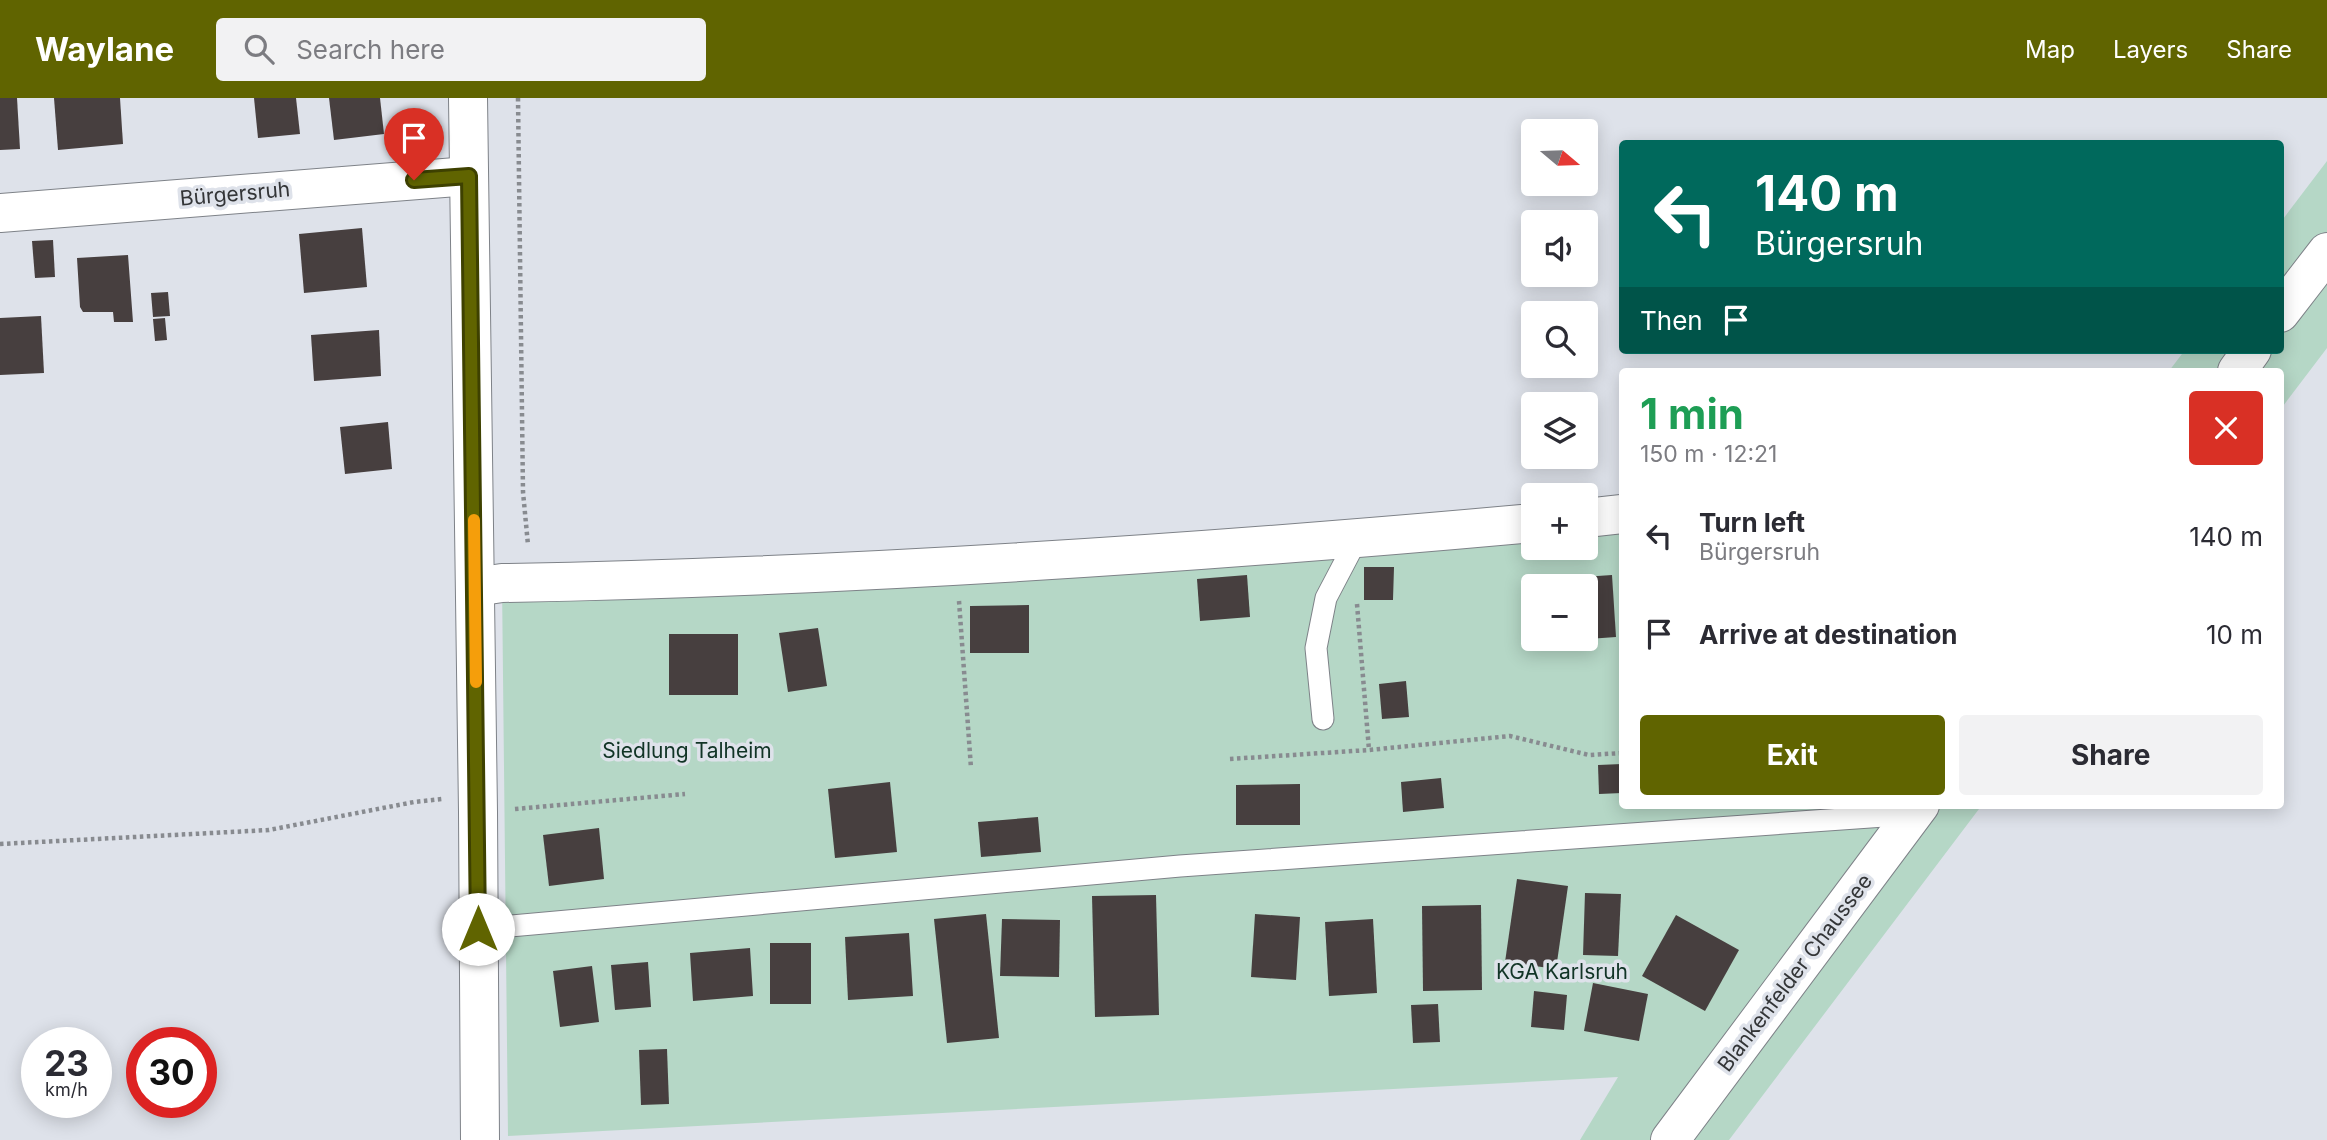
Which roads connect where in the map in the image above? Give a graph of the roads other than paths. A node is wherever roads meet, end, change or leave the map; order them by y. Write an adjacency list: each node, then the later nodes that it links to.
1 (468, 98): 2 (street)
2 (469, 176): 3 (street, Bürgersruh); 12 (street)
3 (0, 213)
4 (2327, 252): 5 (street)
5 (2284, 308)
6 (2249, 354): 7 (street)
7 (2238, 368)
8 (1619, 514): 9 (street)
9 (1598, 517)
10 (1521, 524): 11 (street)
11 (1357, 539): 12 (street); 13 (lane)
12 (475, 587): 15 (street)
13 (1323, 719)
14 (1917, 810): 15 (lane); 17 (street, Blankenfelder Chaussee)
15 (478, 929): 16 (street)
16 (480, 1140)
17 (1670, 1140)

